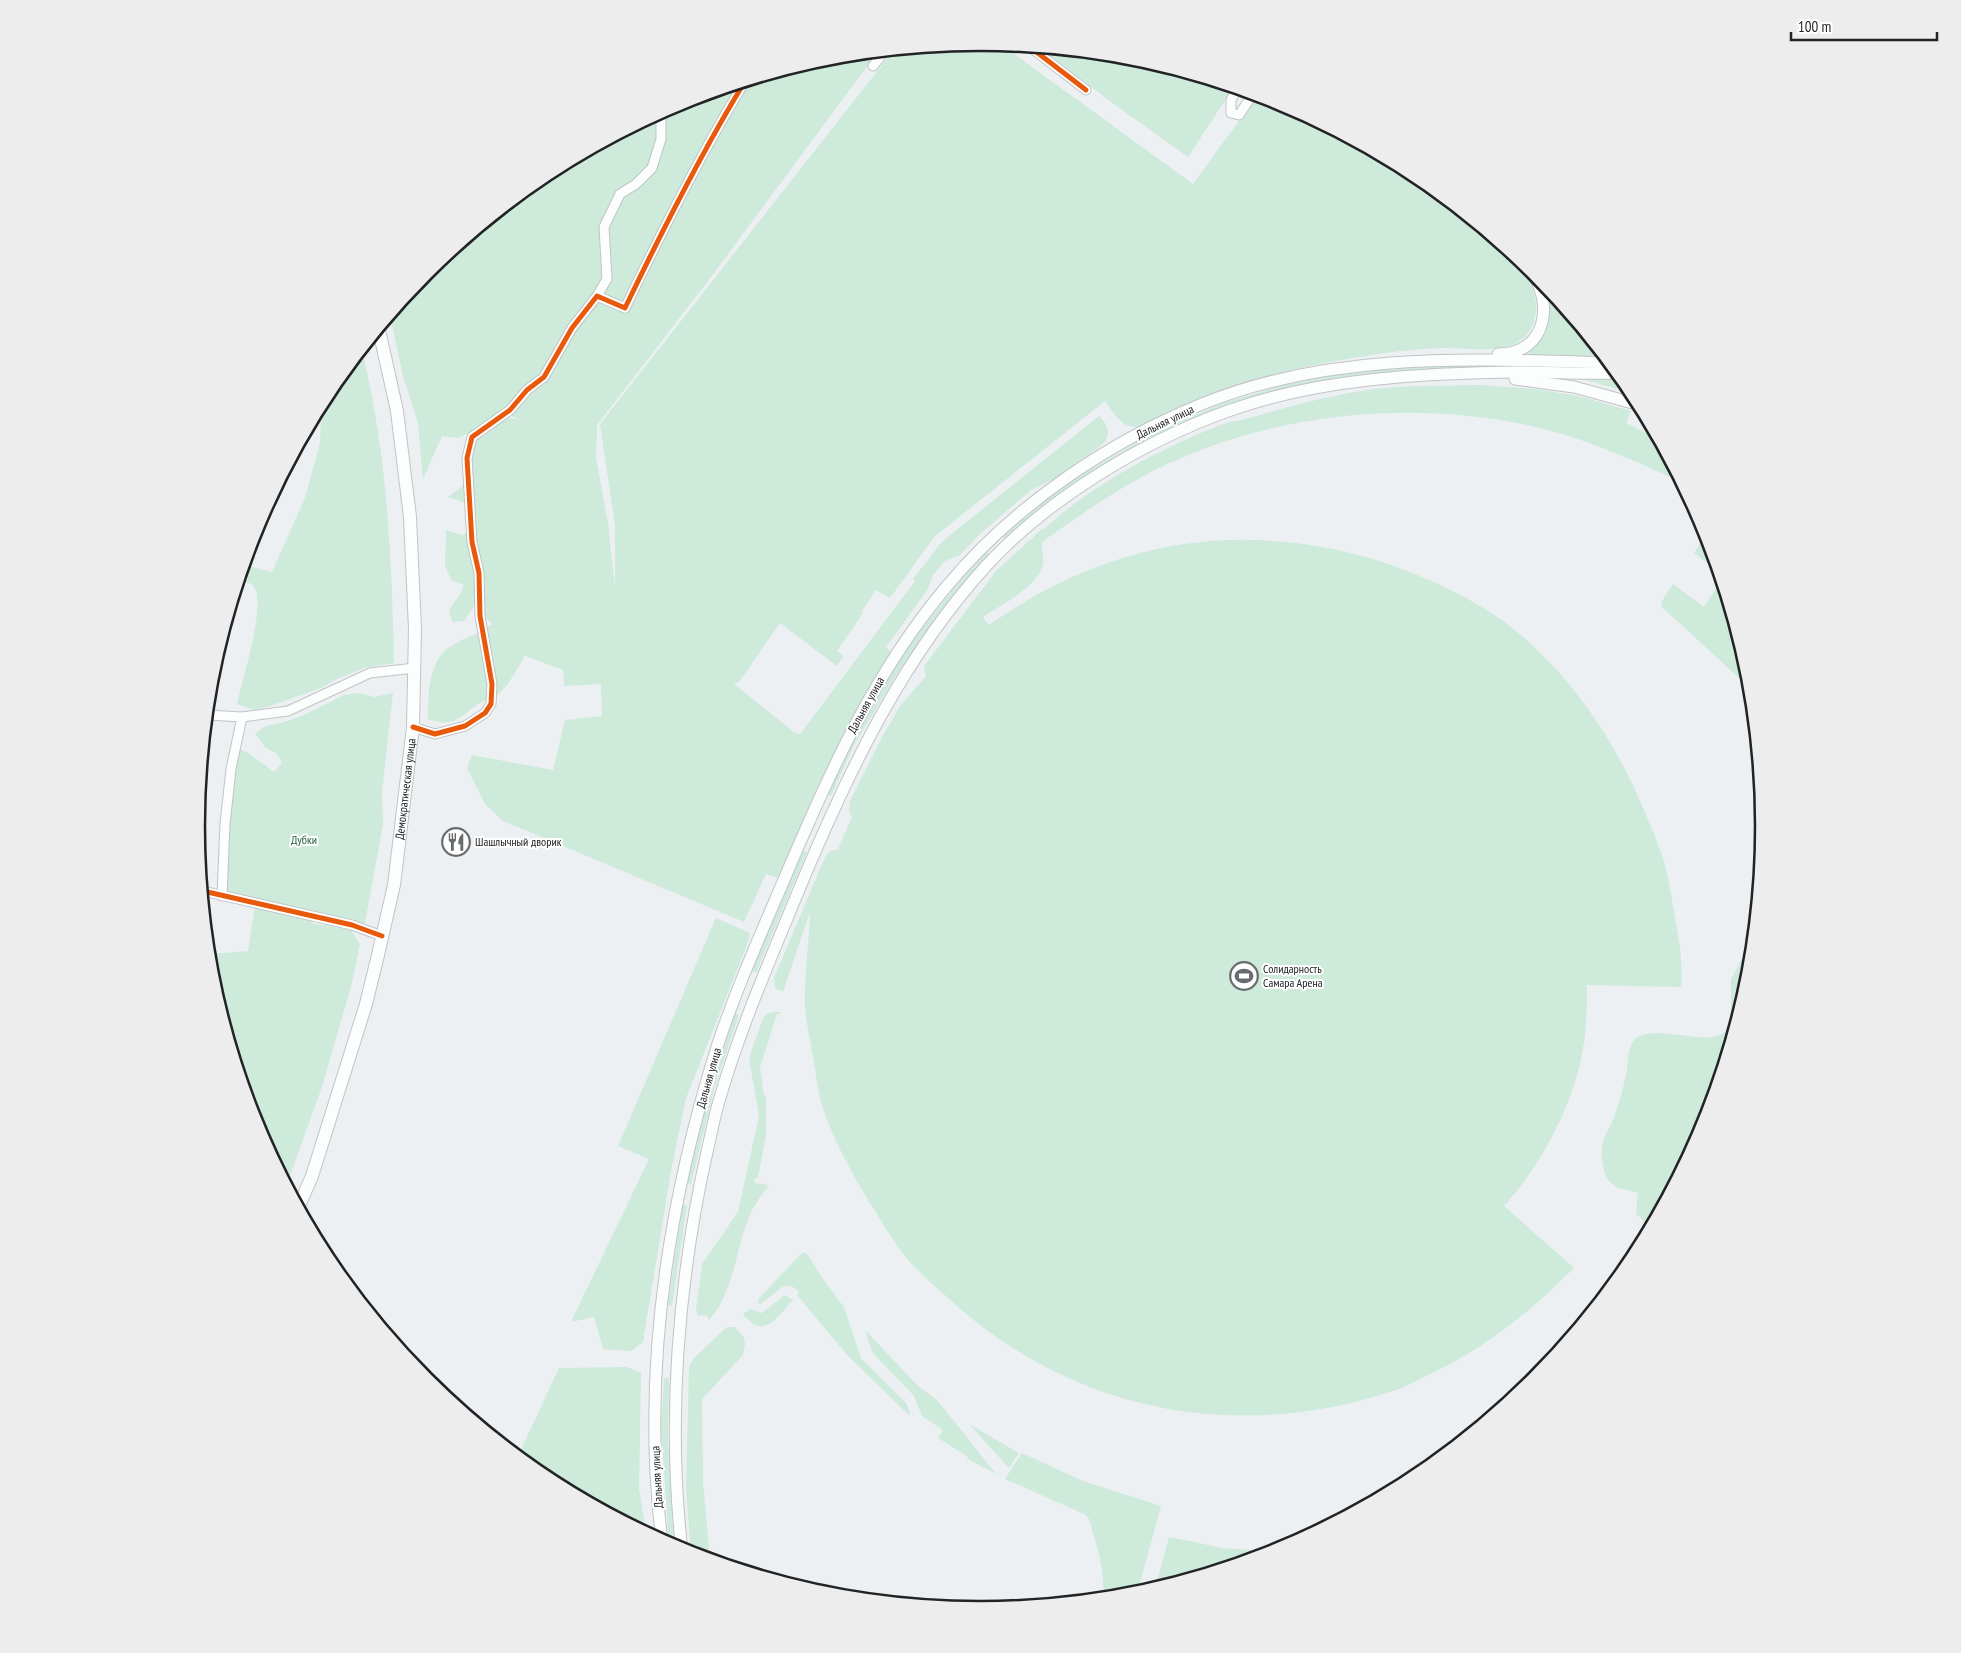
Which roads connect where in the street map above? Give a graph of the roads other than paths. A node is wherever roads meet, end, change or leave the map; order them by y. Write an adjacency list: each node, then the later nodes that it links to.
1 (1039, 54): 5 (street)
2 (879, 58): 3 (street)
3 (873, 66)
4 (740, 89): 10 (street)
5 (1086, 90)
6 (1234, 93): 7 (street)
7 (1249, 99)
8 (660, 121): 10 (street)
9 (1543, 293): 12 (main road)
10 (597, 296): 22 (street)
11 (380, 336): 19 (main road, Демократическая улица)
12 (1384, 362): 13 (main road, Дальняя улица); 17 (main road, Дальняя улица)
13 (1601, 363)
14 (1609, 373): 15 (main road, Дальняя улица)
15 (1443, 375): 16 (main road); 18 (main road, Дальняя улица)
16 (1628, 401)
17 (992, 540): 18 (main road); 23 (main road, Дальняя улица)
18 (1003, 550): 24 (main road, Дальняя улица)
19 (415, 668): 21 (street); 22 (main road, Демократическая улица)
20 (214, 715): 21 (street)
21 (242, 717): 26 (street)
22 (414, 727): 27 (main road, Демократическая улица)
23 (811, 816): 24 (main road); 28 (main road, Дальняя улица)
24 (828, 824): 29 (main road, Дальняя улица)
25 (209, 892): 26 (street)
26 (222, 896): 27 (street)
27 (382, 936): 32 (main road, Демократическая улица)
28 (739, 988): 29 (main road); 30 (main road, Дальняя улица)
29 (756, 996): 31 (main road, Дальняя улица)
30 (680, 1192): 31 (main road); 33 (main road, Дальняя улица)
31 (697, 1196): 34 (main road, Дальняя улица)
32 (302, 1200)
33 (658, 1339): 34 (main road); 35 (main road, Дальняя улица)
34 (679, 1339): 36 (main road, Дальняя улица)
35 (662, 1533)
36 (681, 1542)

